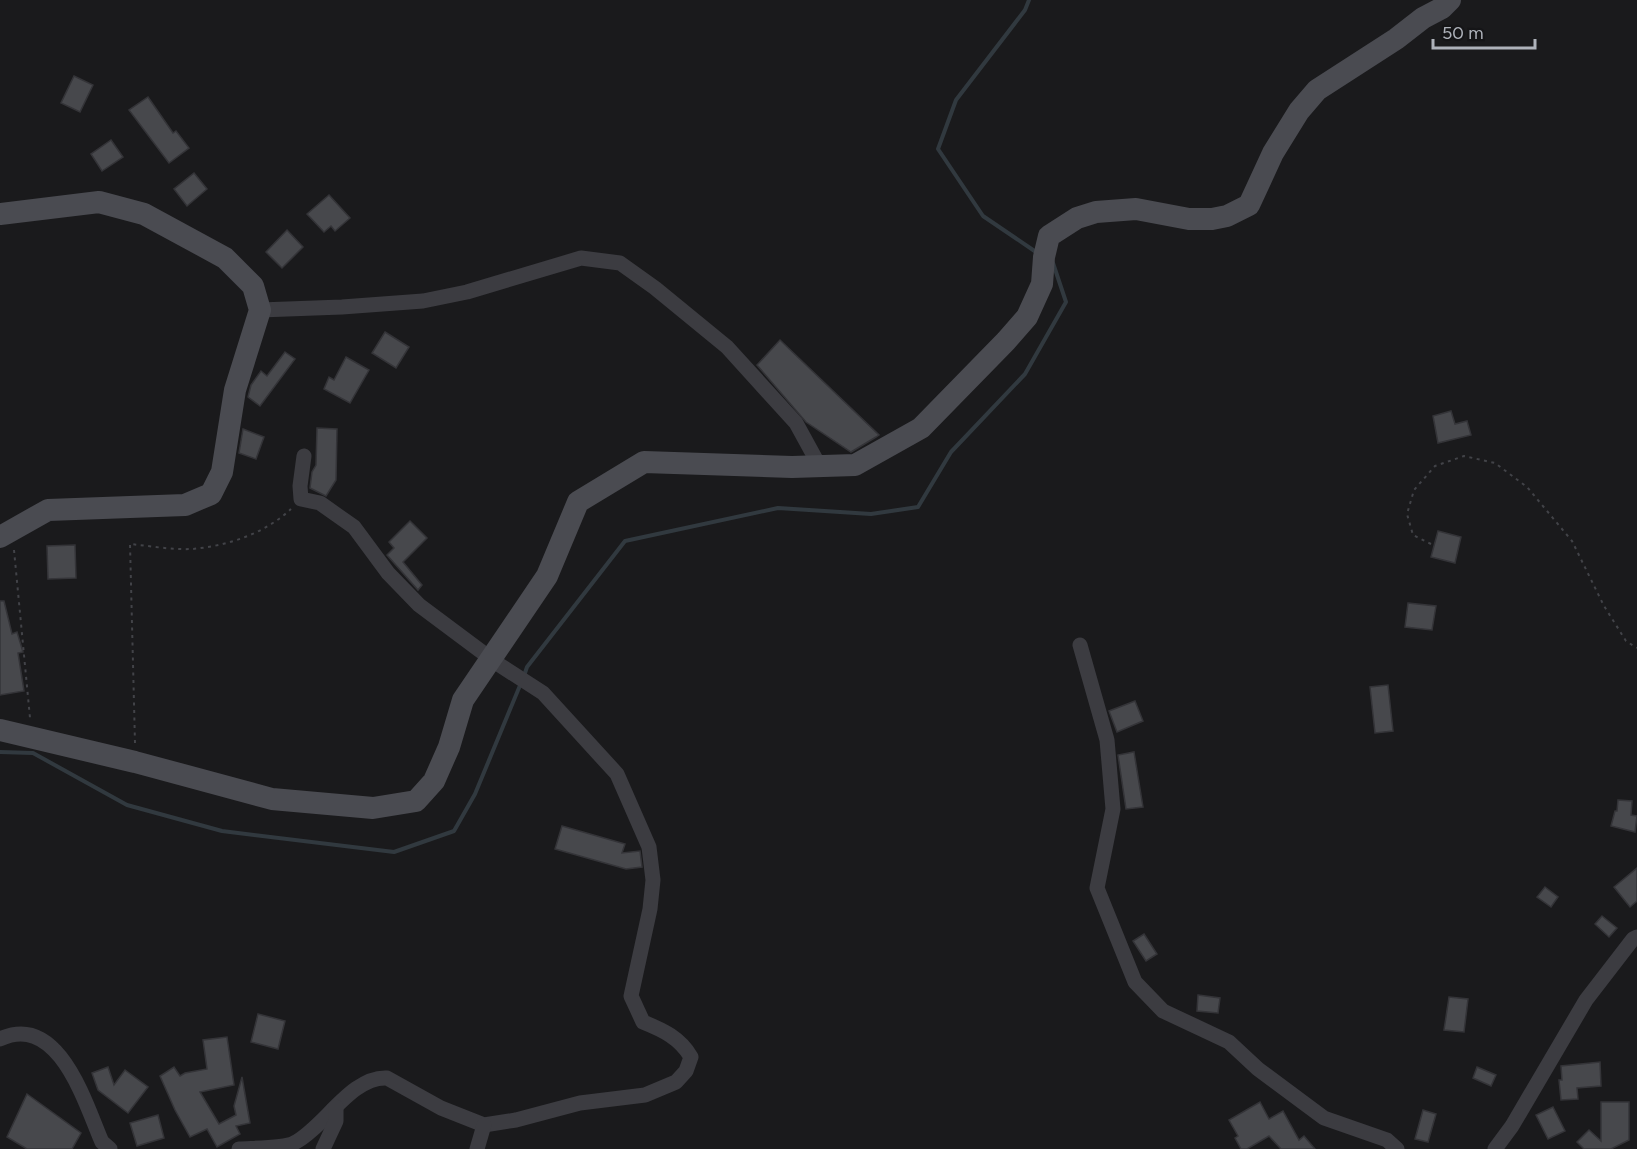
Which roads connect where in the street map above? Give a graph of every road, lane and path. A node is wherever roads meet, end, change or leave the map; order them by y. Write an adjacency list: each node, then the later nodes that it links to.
1 (1450, 0): 5 (street)
2 (0, 214): 3 (street)
3 (260, 310): 5 (street); 7 (street)
4 (304, 456): 6 (street)
5 (819, 465): 11 (street)
6 (301, 499): 11 (street); 14 (path)
7 (6, 533): 13 (path)
8 (1431, 544): 10 (path)
9 (1080, 645): 23 (street)
10 (1637, 648)
11 (495, 662): 14 (street); 18 (street)
12 (0, 730): 13 (street)
13 (32, 737): 14 (street)
14 (135, 762)
15 (1637, 937): 24 (street)
16 (0, 1039): 19 (street)
17 (336, 1107): 18 (street); 20 (street); 21 (street)
18 (484, 1125): 22 (street)
19 (110, 1149)
20 (239, 1149)
21 (323, 1149)
22 (477, 1149)
23 (1397, 1149)
24 (1495, 1149)

